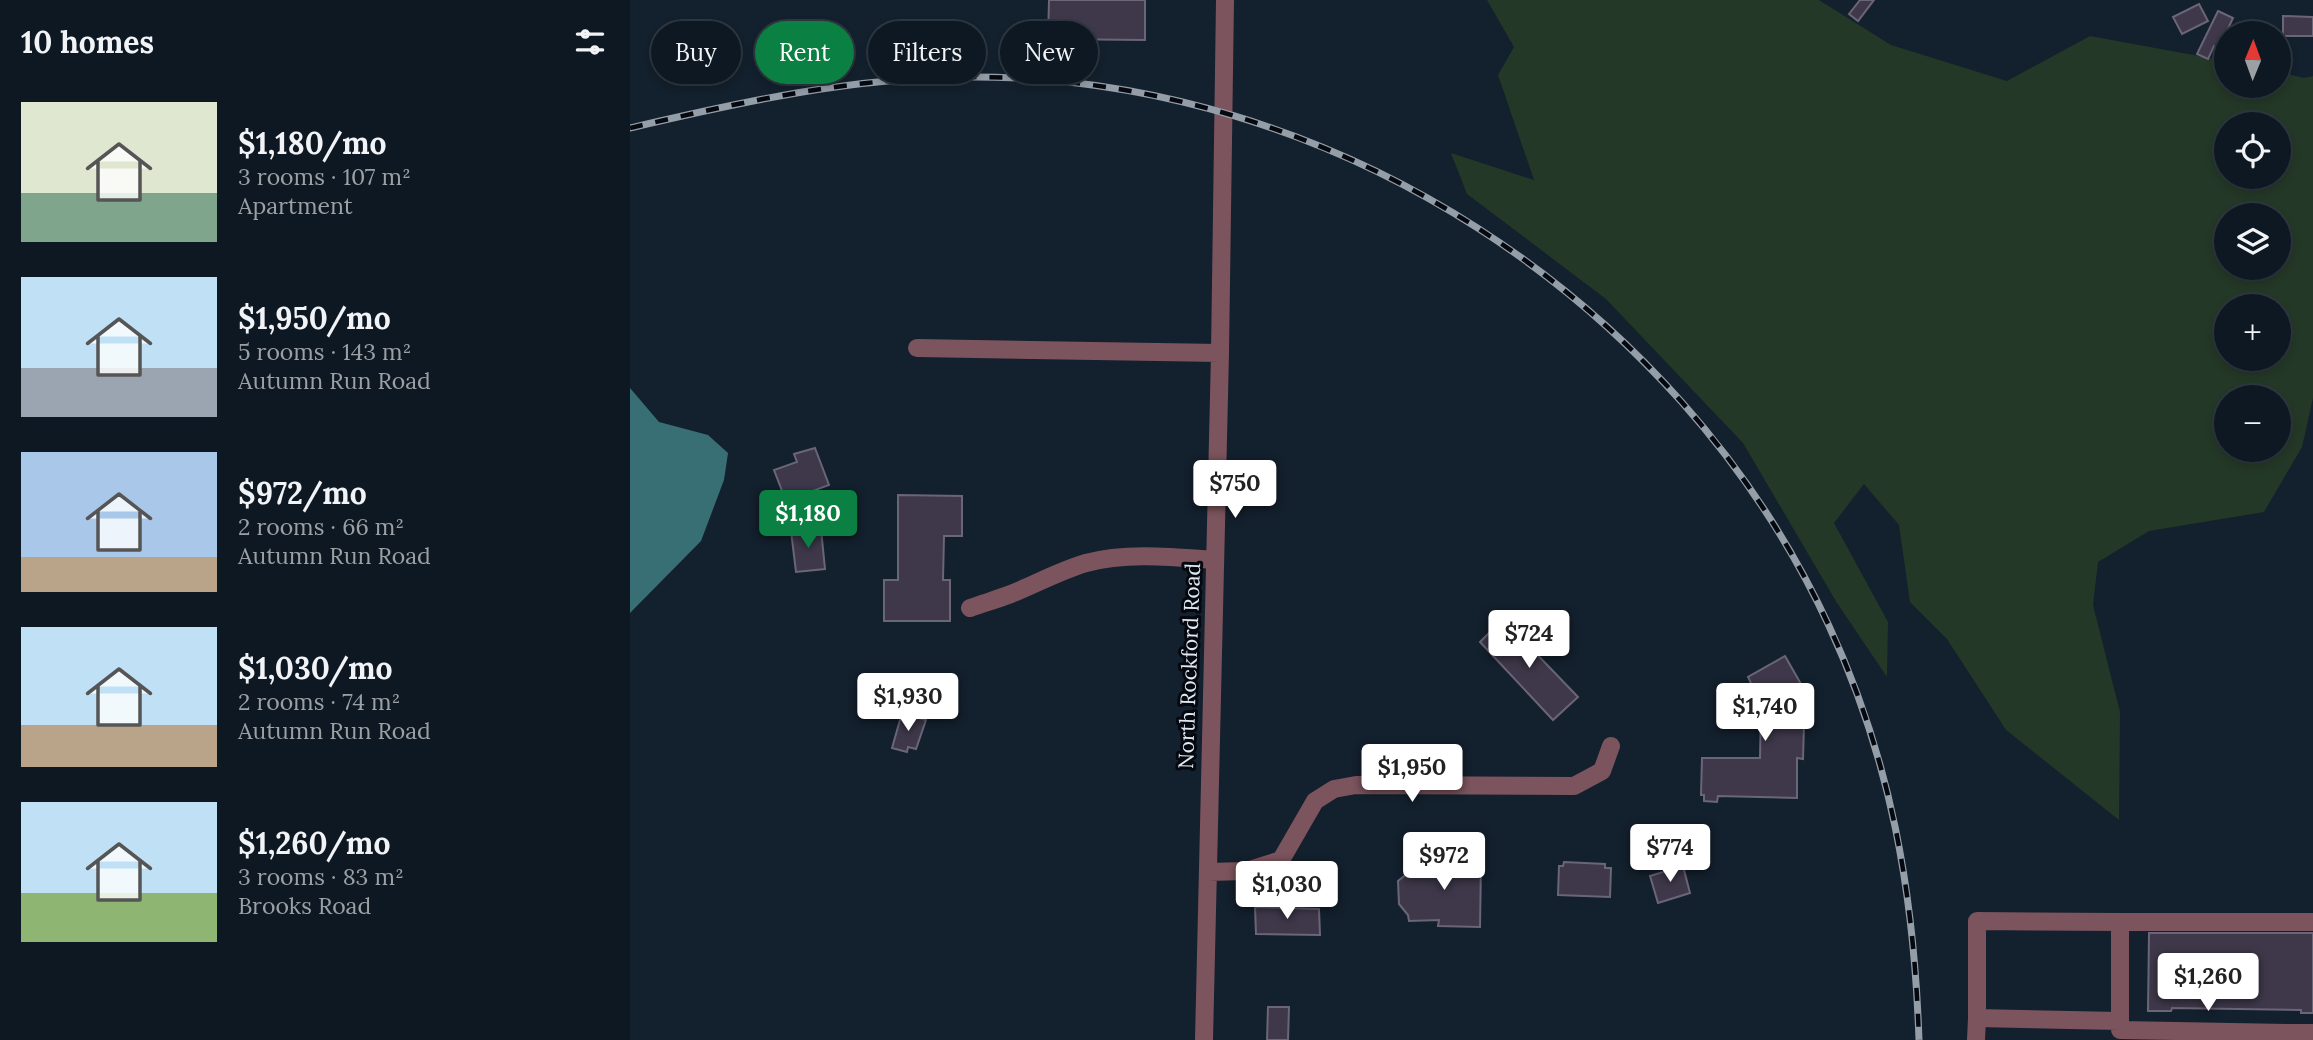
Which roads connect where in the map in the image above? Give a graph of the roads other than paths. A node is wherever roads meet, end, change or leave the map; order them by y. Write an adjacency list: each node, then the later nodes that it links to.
1 (1225, 0): 3 (street, North Rockford Road)
2 (917, 348): 3 (street)
3 (1220, 353): 4 (street, North Rockford Road)
4 (1214, 560): 5 (street); 7 (street, North Rockford Road)
5 (970, 608)
6 (1611, 746): 7 (street)
7 (1208, 872): 15 (street, North Rockford Road)
8 (2120, 922): 9 (street); 10 (street); 11 (street)
9 (2313, 922)
10 (1977, 1018): 11 (street); 16 (street)
11 (2120, 1021): 13 (street)
12 (2313, 1034): 14 (street)
13 (2156, 1036): 14 (street)
14 (2292, 1036)
15 (1204, 1040)
16 (1976, 1040)

